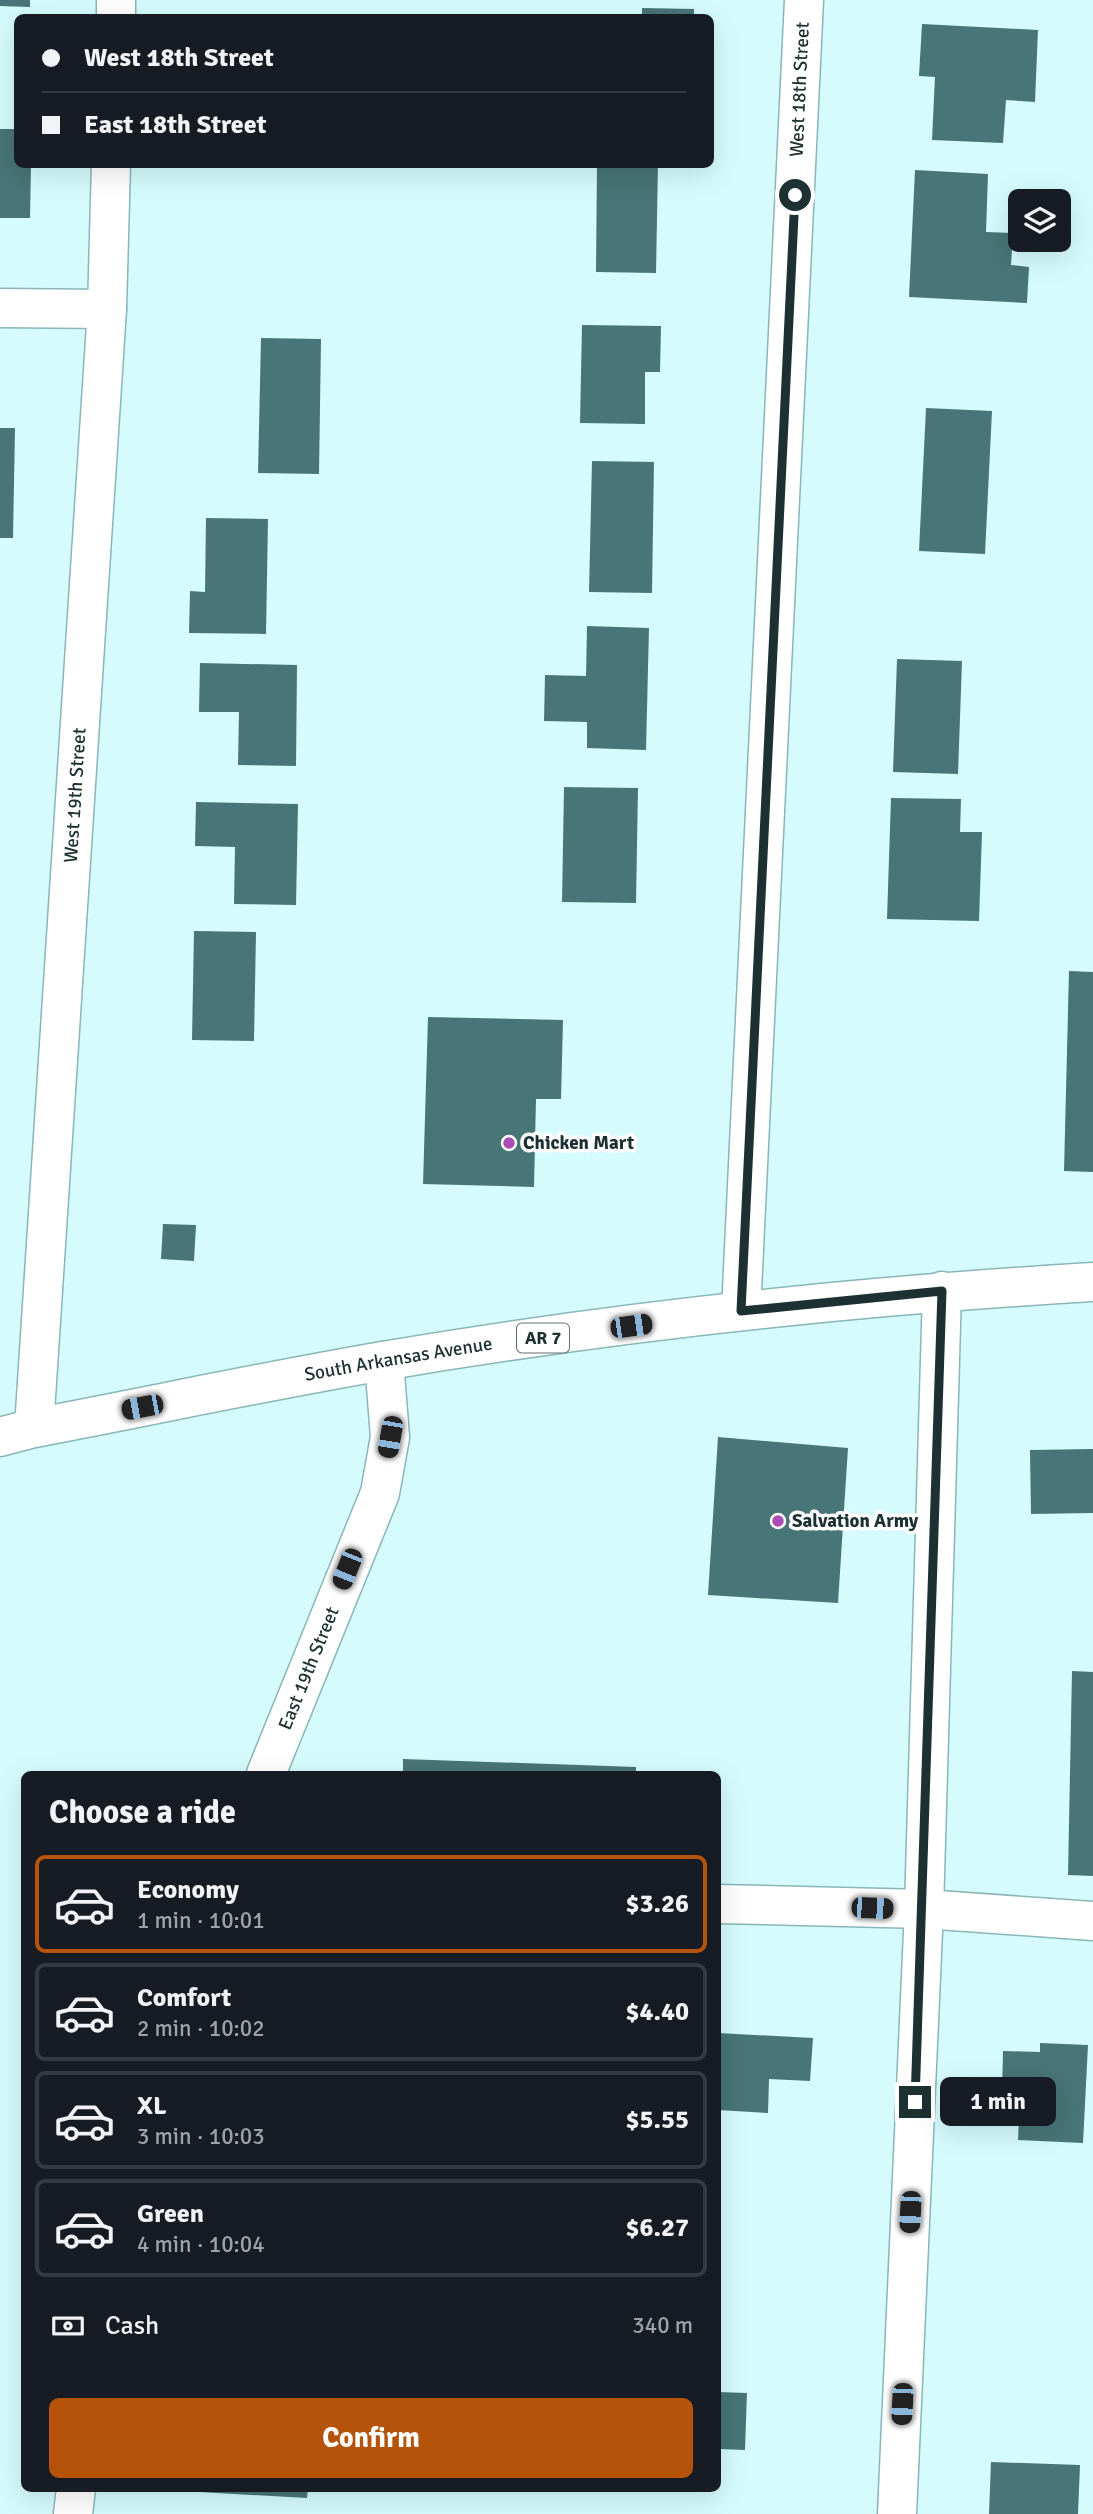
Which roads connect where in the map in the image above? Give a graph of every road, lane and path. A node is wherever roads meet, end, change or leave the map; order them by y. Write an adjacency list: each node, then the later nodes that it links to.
1 (804, 0): 7 (main road, West 18th Street)
2 (111, 168): 4 (main road, West 19th Street)
3 (0, 308): 4 (main road)
4 (107, 309): 9 (main road, West 19th Street)
5 (1093, 1282): 6 (main road, South Arkansas Avenue / AR 7)
6 (942, 1291): 7 (main road, South Arkansas Avenue / AR 7); 12 (main road)
7 (741, 1311): 8 (main road, South Arkansas Avenue / AR 7)
8 (384, 1361): 9 (main road, South Arkansas Avenue / AR 7); 10 (main road, East 19th Street)
9 (17, 1432)
10 (267, 1771)
11 (721, 1904): 12 (main road)
12 (924, 1909): 13 (main road); 16 (main road)
13 (1093, 1921)
14 (76, 2492): 15 (main road)
15 (73, 2514)
16 (897, 2514)

